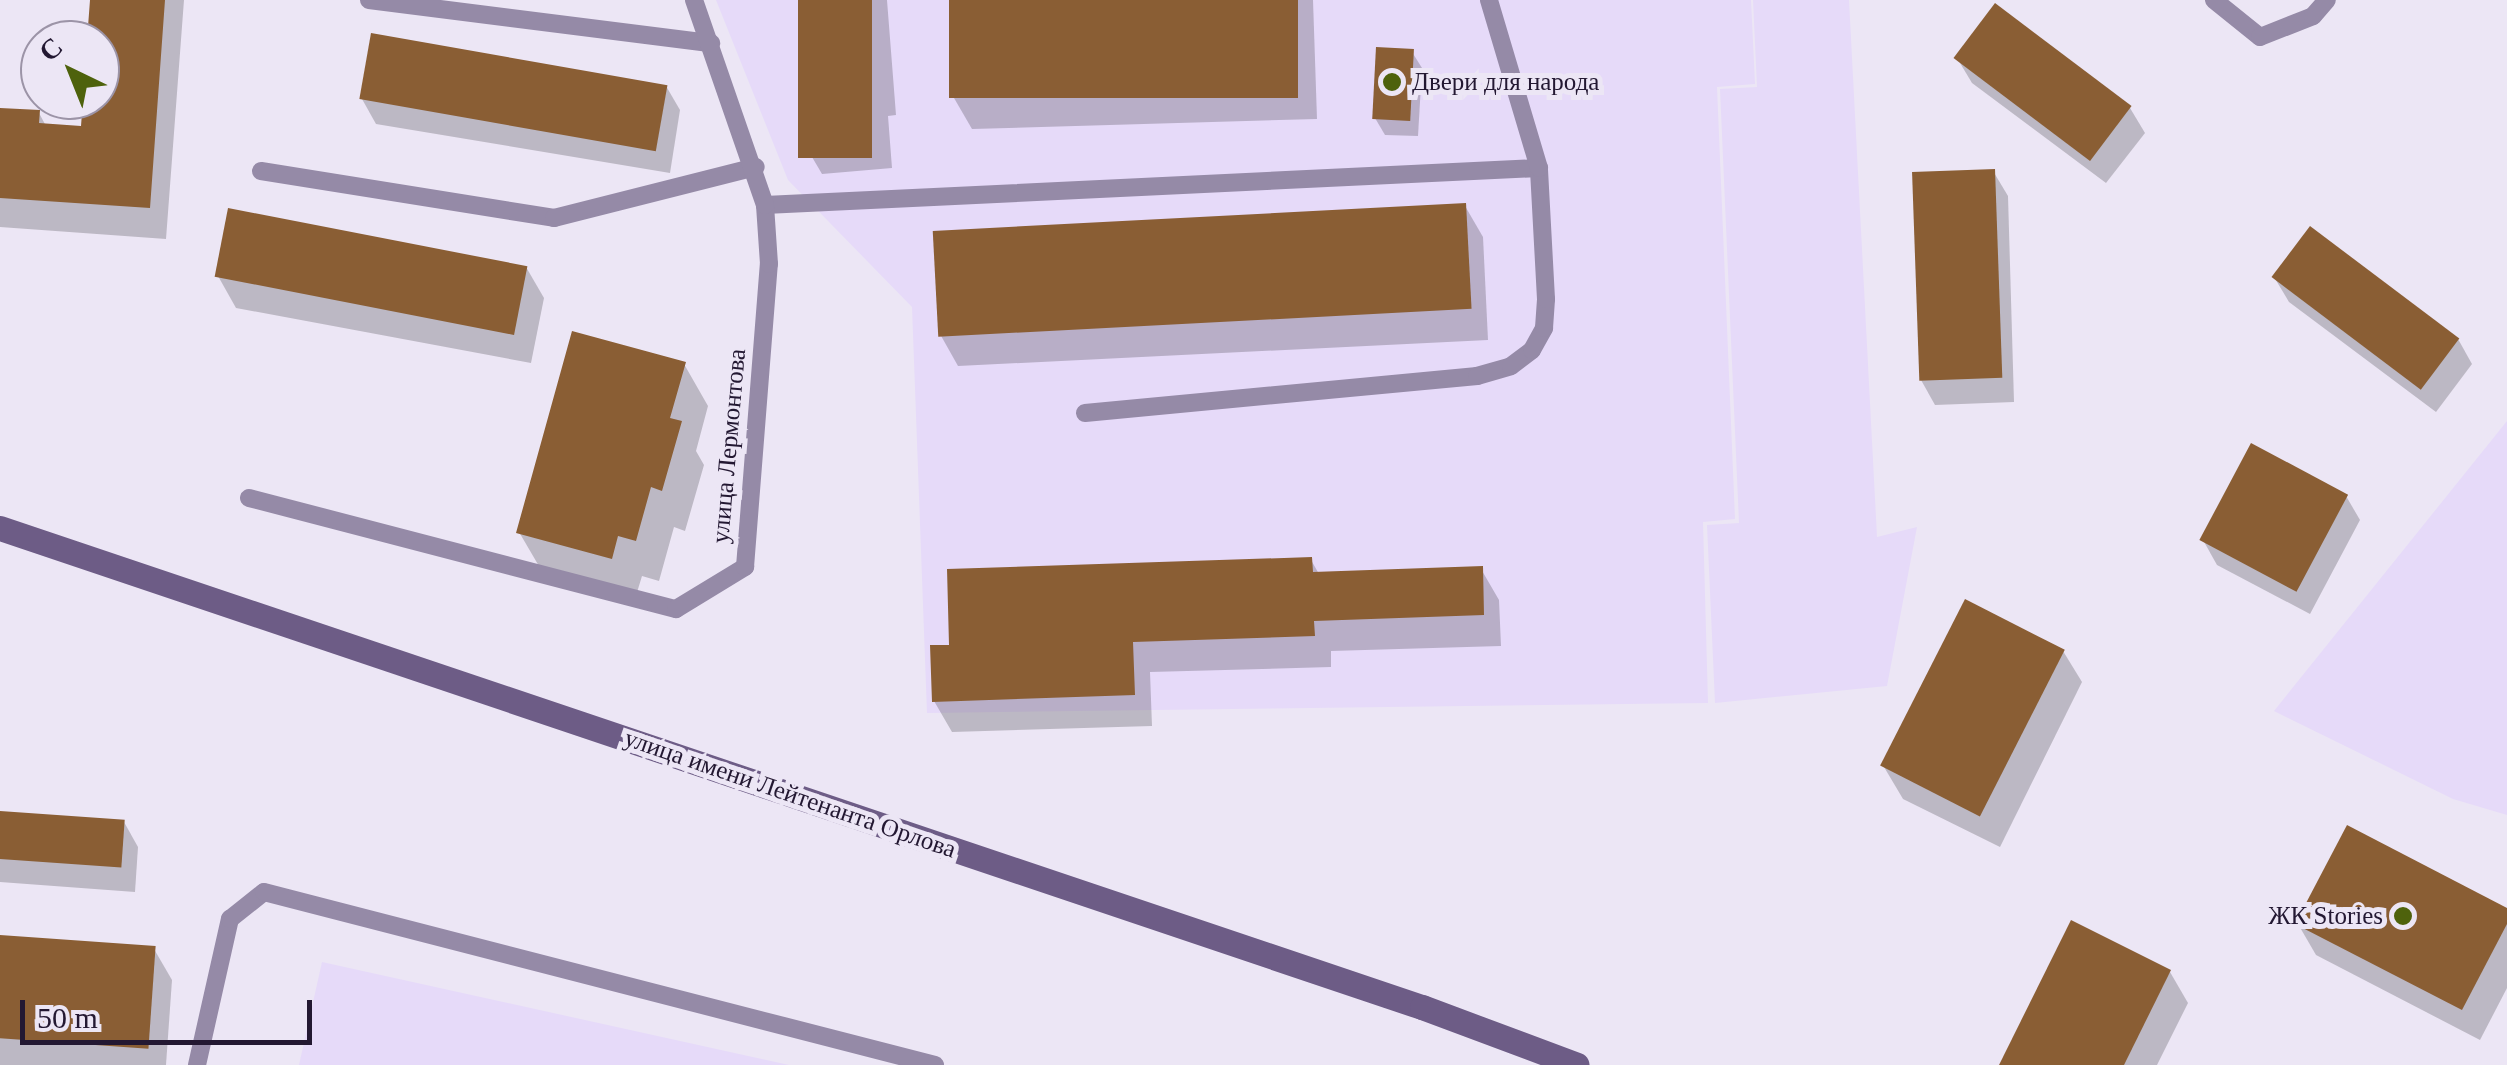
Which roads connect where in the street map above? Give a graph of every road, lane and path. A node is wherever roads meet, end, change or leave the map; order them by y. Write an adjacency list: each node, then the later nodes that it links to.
1 (369, 0): 6 (lane)
2 (694, 0): 6 (lane, улица Лермонтова)
3 (1489, 0): 8 (lane)
4 (2214, 0): 5 (lane)
5 (2327, 0)
6 (711, 43): 7 (lane, улица Лермонтова)
7 (756, 168): 9 (lane); 10 (lane, улица Лермонтова)
8 (1538, 168): 10 (lane); 11 (lane)
9 (261, 171)
10 (765, 205): 12 (lane, улица Лермонтова)
11 (1085, 413)
12 (249, 498)
13 (0, 528): 16 (main road, улица имени Лейтенанта Орлова)
14 (197, 1065): 15 (lane)
15 (935, 1065)
16 (1577, 1065)

